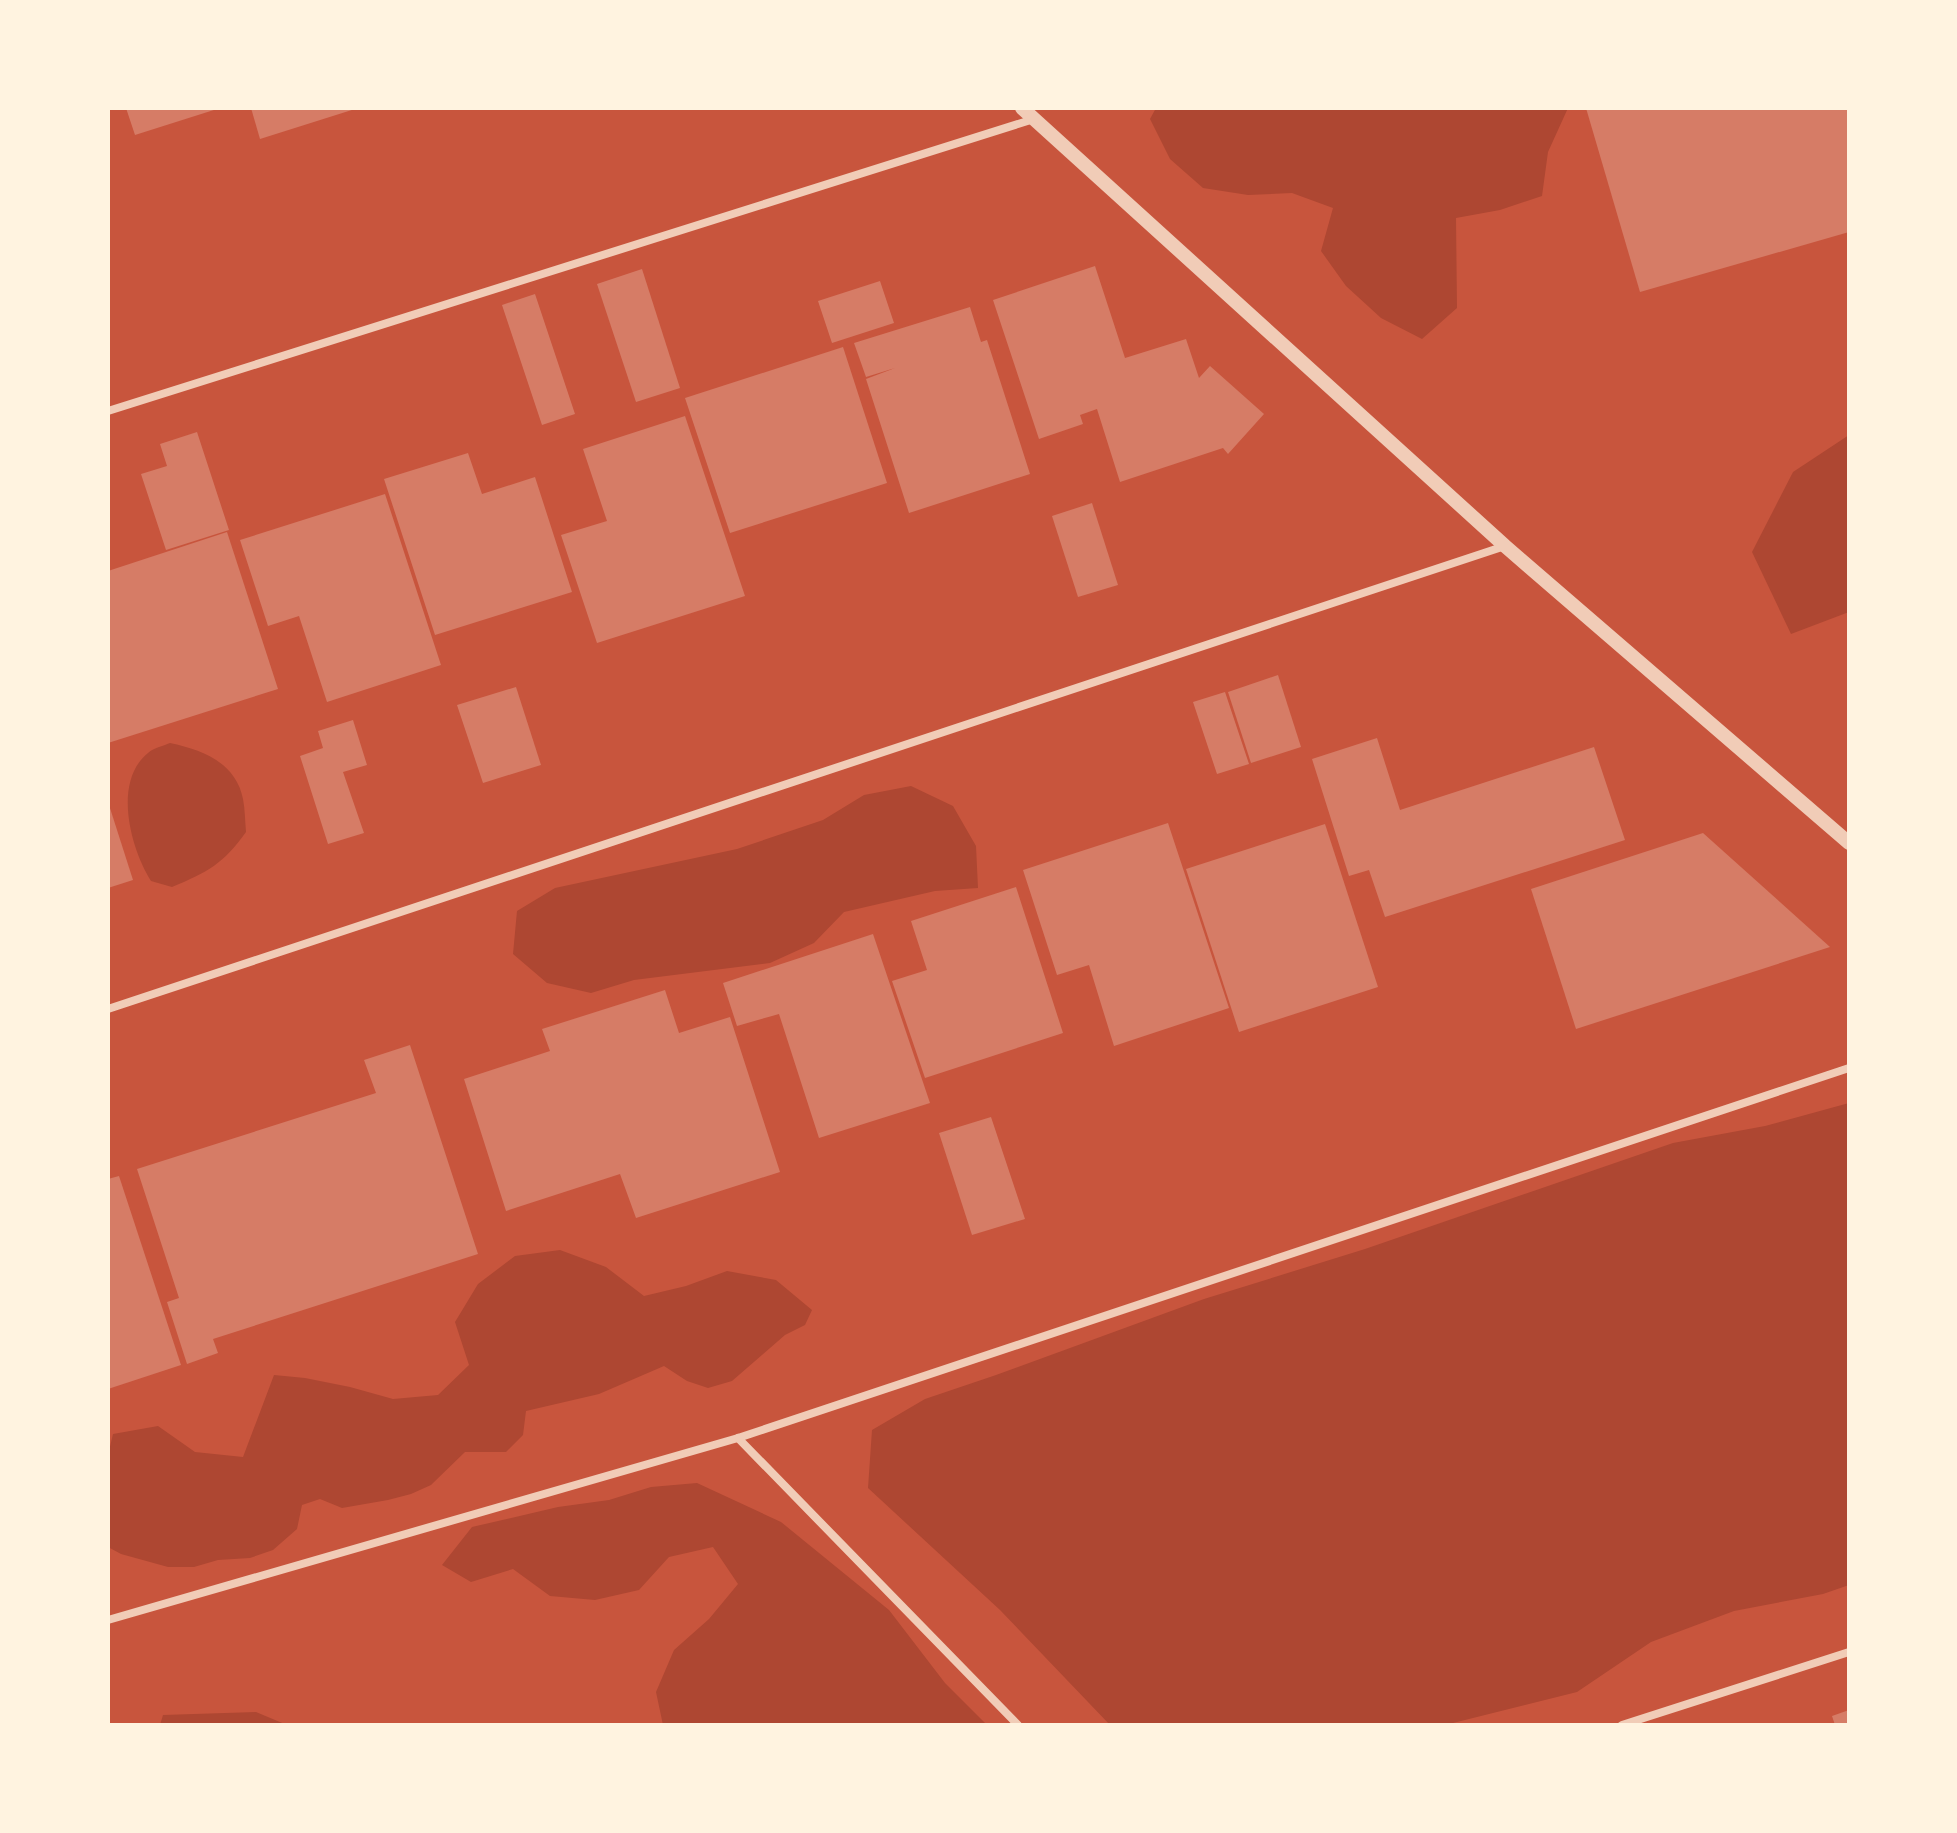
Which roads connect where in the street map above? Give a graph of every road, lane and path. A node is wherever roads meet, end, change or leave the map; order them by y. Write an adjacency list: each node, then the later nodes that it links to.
1 (1022, 108): 2 (street)
2 (1034, 119): 3 (street); 4 (street)
3 (108, 411)
4 (1505, 546): 5 (street); 6 (street)
5 (1849, 843)
6 (108, 1009)
7 (1849, 1068): 8 (street)
8 (738, 1438): 9 (street); 11 (street)
9 (108, 1620)
10 (1849, 1652): 12 (street)
11 (1018, 1725)
12 (1622, 1725)

